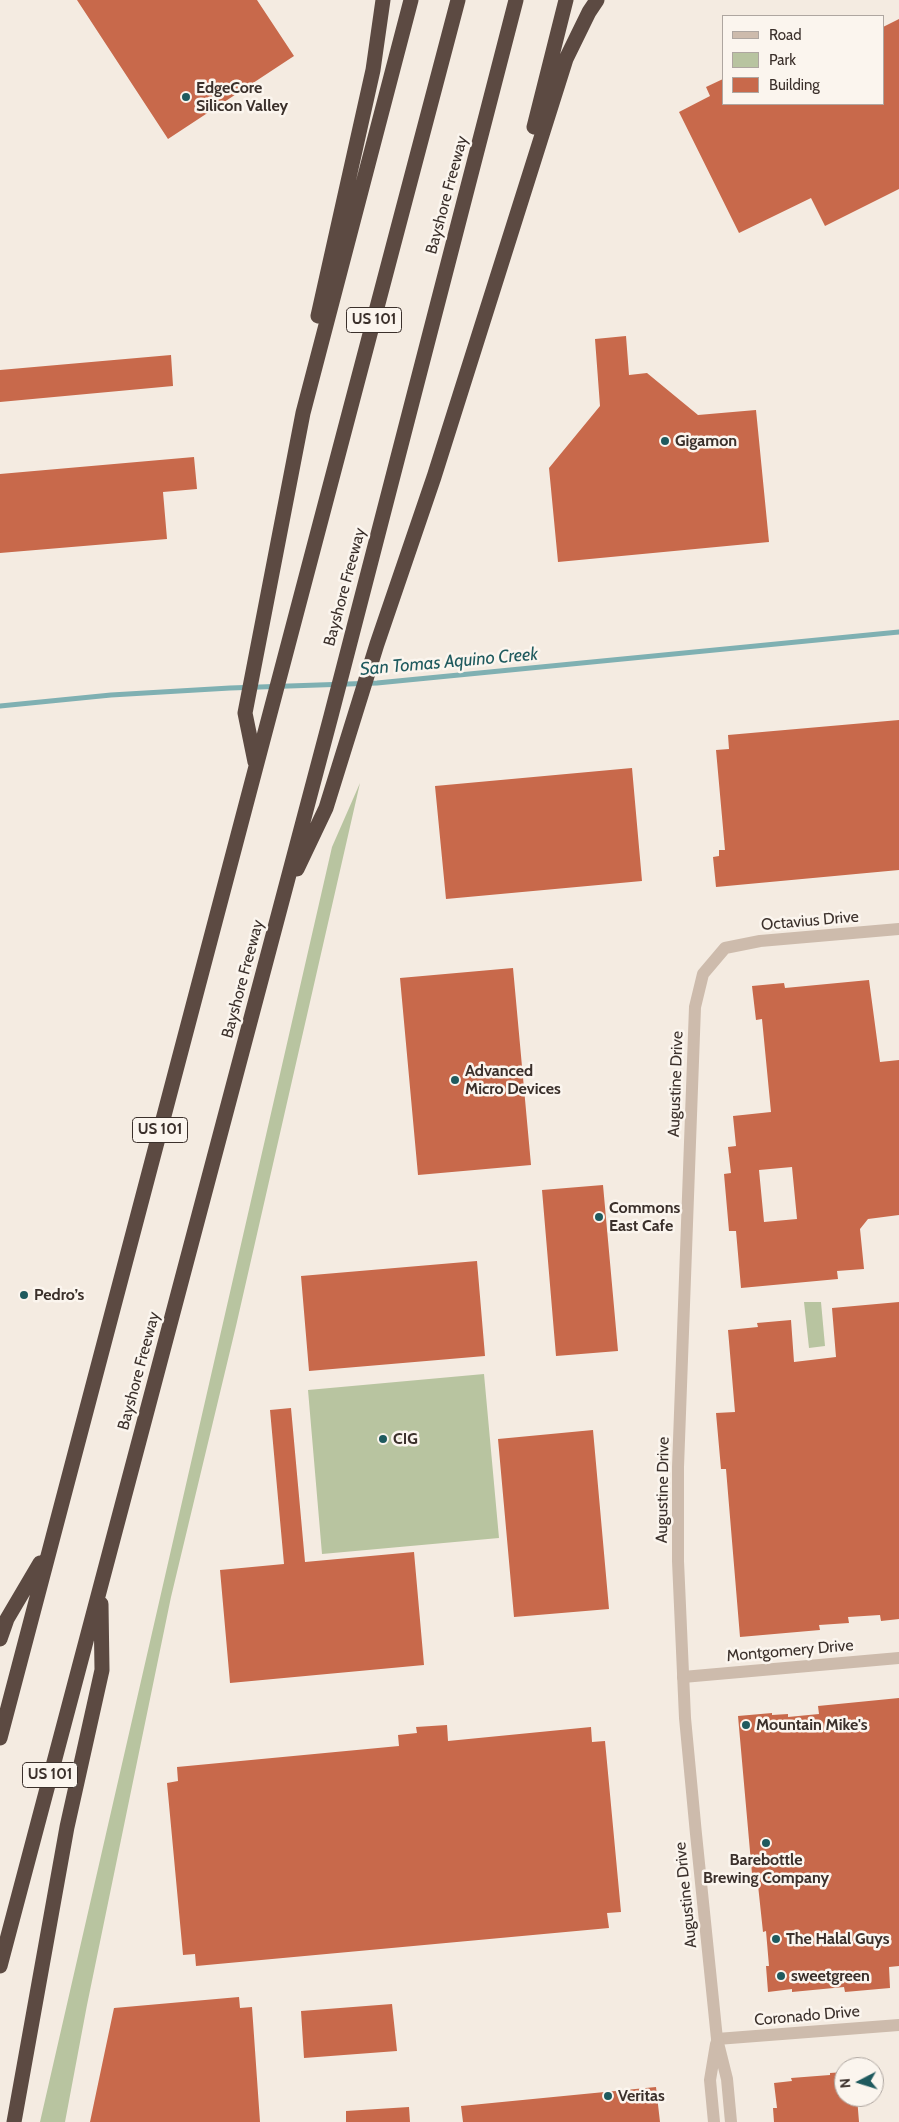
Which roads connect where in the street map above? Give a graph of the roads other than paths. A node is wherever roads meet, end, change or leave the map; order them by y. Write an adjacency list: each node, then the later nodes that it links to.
1 (383, 0): 8 (highway)
2 (411, 0): 8 (highway)
3 (458, 0): 9 (highway, US 101)
4 (516, 0): 10 (highway, Bayshore Freeway / US 101)
5 (566, 0): 7 (highway)
6 (597, 0): 7 (highway)
7 (496, 279): 10 (highway)
8 (303, 413): 9 (highway)
9 (256, 766): 13 (highway, US 101)
10 (281, 903): 14 (highway, Bayshore Freeway / US 101)
11 (899, 929): 12 (street, Octavius Drive)
12 (725, 948): 17 (street, Augustine Drive)
13 (50, 1546): 15 (highway); 18 (highway, US 101)
14 (101, 1585): 19 (highway, Bayshore Freeway / US 101); 22 (highway)
15 (0, 1639)
16 (899, 1658): 17 (street, Montgomery Drive)
17 (683, 1676): 21 (street, Augustine Drive)
18 (0, 1738)
19 (0, 1966)
20 (899, 2025): 21 (street, Coronado Drive)
21 (717, 2039): 23 (street, Augustine Drive); 24 (street, Augustine Drive)
22 (14, 2122)
23 (714, 2122)
24 (731, 2122)

